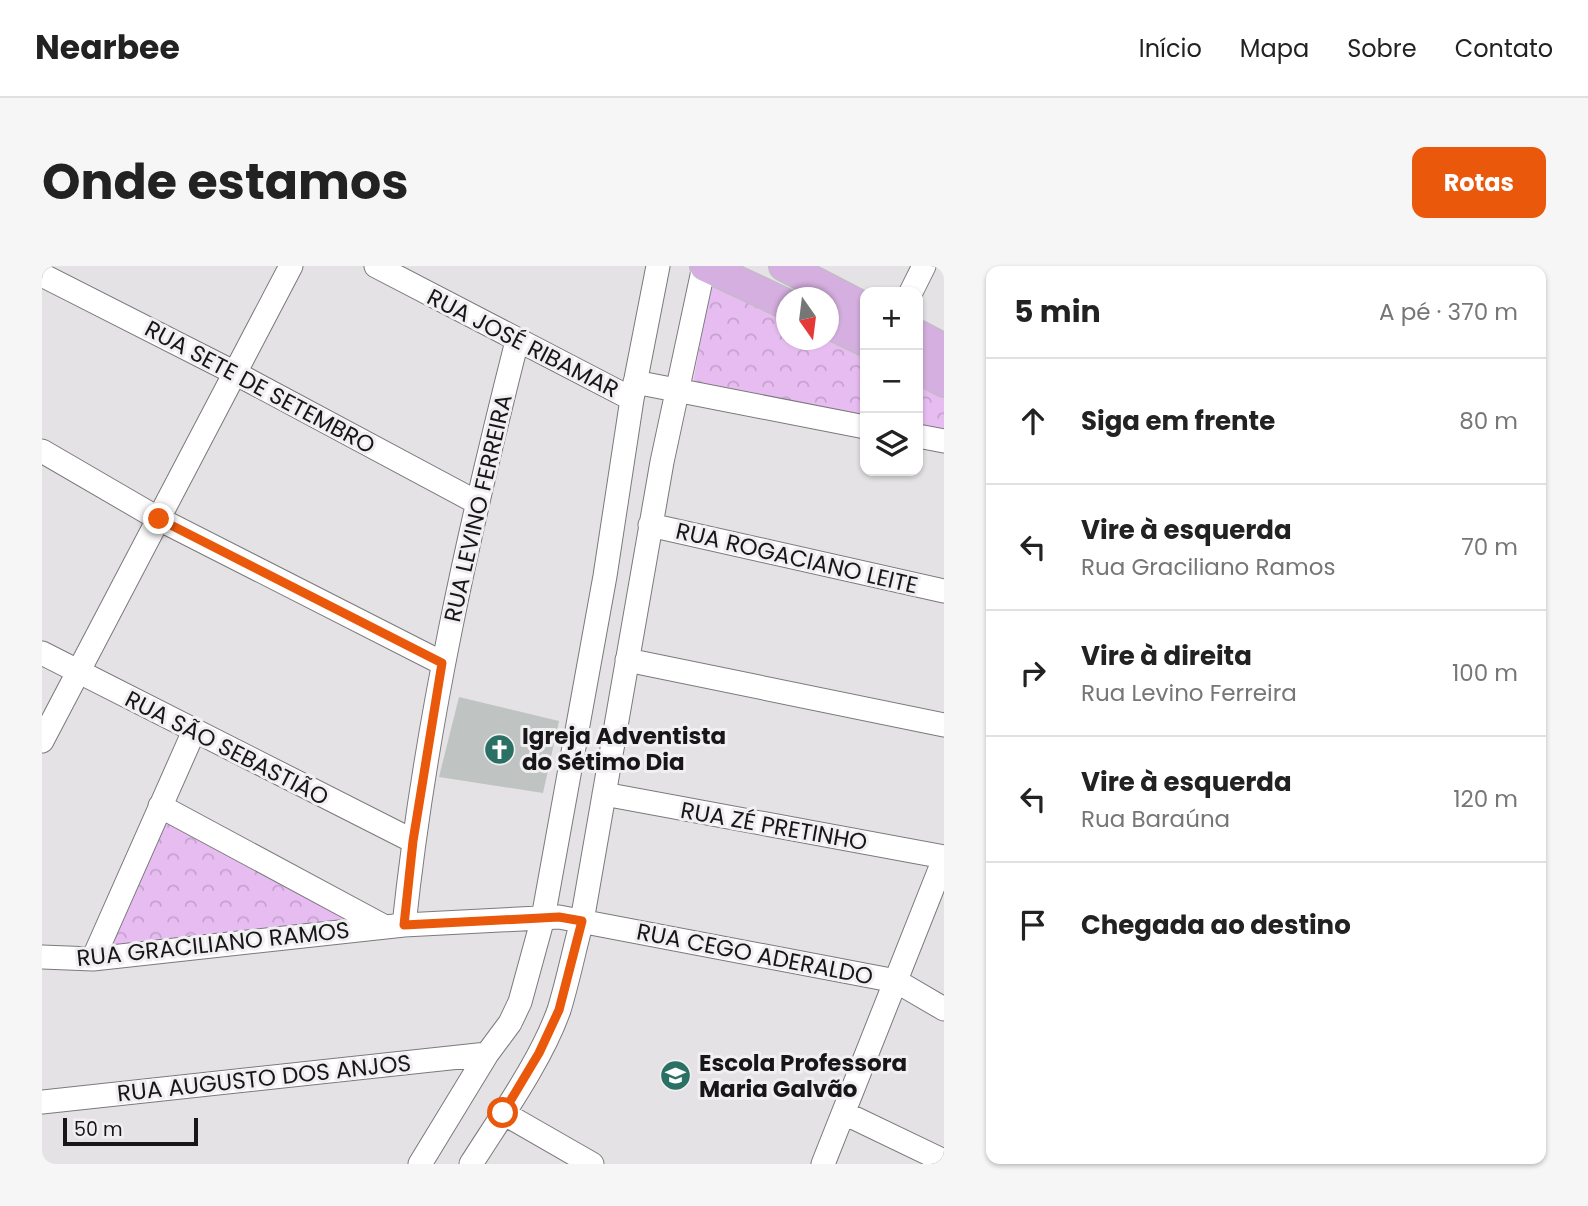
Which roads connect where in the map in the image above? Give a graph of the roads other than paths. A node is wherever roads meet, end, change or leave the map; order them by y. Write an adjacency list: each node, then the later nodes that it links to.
1 (291, 266): 17 (street)
2 (376, 266): 14 (street, RUA JOSÉ RIBAMAR)
3 (658, 266): 19 (street)
4 (704, 266): 9 (main road); 20 (street)
5 (784, 266): 10 (main road)
6 (925, 266): 8 (street)
7 (42, 275): 17 (street, RUA SETE DE SETEMBRO)
8 (914, 287)
9 (776, 299)
10 (860, 305)
11 (839, 328): 13 (main road)
12 (923, 338): 15 (main road)
13 (860, 339)
14 (517, 341): 19 (street, RUA JOSÉ RIBAMAR); 25 (street, RUA LEVINO FERREIRA)
15 (944, 349)
16 (923, 371): 18 (main road)
17 (235, 373): 25 (street, RUA SETE DE SETEMBRO); 26 (street)
18 (944, 382)
19 (634, 391): 20 (street, RUA JOSÉ RIBAMAR); 28 (street)
20 (677, 392): 21 (street, RUA JOSÉ RIBAMAR); 27 (street)
21 (860, 426)
22 (923, 437): 23 (street)
23 (944, 441)
24 (42, 452): 26 (street)
25 (476, 502): 33 (street, RUA LEVINO FERREIRA)
26 (159, 519): 33 (street); 34 (street)
27 (650, 526): 29 (street); 30 (street, RUA ROGACIANO LEITE)
28 (605, 576): 29 (street); 42 (street)
29 (640, 585): 32 (street)
30 (944, 591)
31 (42, 653): 34 (street, RUA SÃO SEBASTIÃO)
32 (627, 660): 35 (street); 38 (street)
33 (442, 663): 40 (street, RUA LEVINO FERREIRA)
34 (79, 672): 36 (street, RUA SÃO SEBASTIÃO); 37 (street)
35 (944, 725)
36 (194, 731): 39 (street); 40 (street, RUA SÃO SEBASTIÃO)
37 (42, 741)
38 (604, 794): 41 (street, RUA ZÉ PRETINHO); 43 (street)
39 (160, 806): 44 (street, RUA GRACILIANO RAMOS); 46 (street)
40 (413, 841): 44 (street, RUA LEVINO FERREIRA)
41 (944, 858): 47 (street)
42 (551, 918): 43 (street, RUA CEGO ADERALDO); 44 (street, RUA GRACILIANO RAMOS); 49 (street)
43 (582, 921): 47 (street, RUA CEGO ADERALDO); 51 (street)
44 (394, 926): 46 (street, RUA GRACILIANO RAMOS)
45 (42, 957): 46 (street, RUA GRACILIANO RAMOS)
46 (93, 959)
47 (896, 981): 48 (street, RUA CEGO ADERALDO); 52 (street)
48 (944, 1009)
49 (487, 1054): 50 (street, RUA AUGUSTO DOS ANJOS); 54 (street)
50 (42, 1102)
51 (503, 1113): 55 (street); 56 (street)
52 (844, 1113): 53 (street); 57 (street)
53 (944, 1161)
54 (420, 1164)
55 (471, 1164)
56 (592, 1164)
57 (822, 1164)

